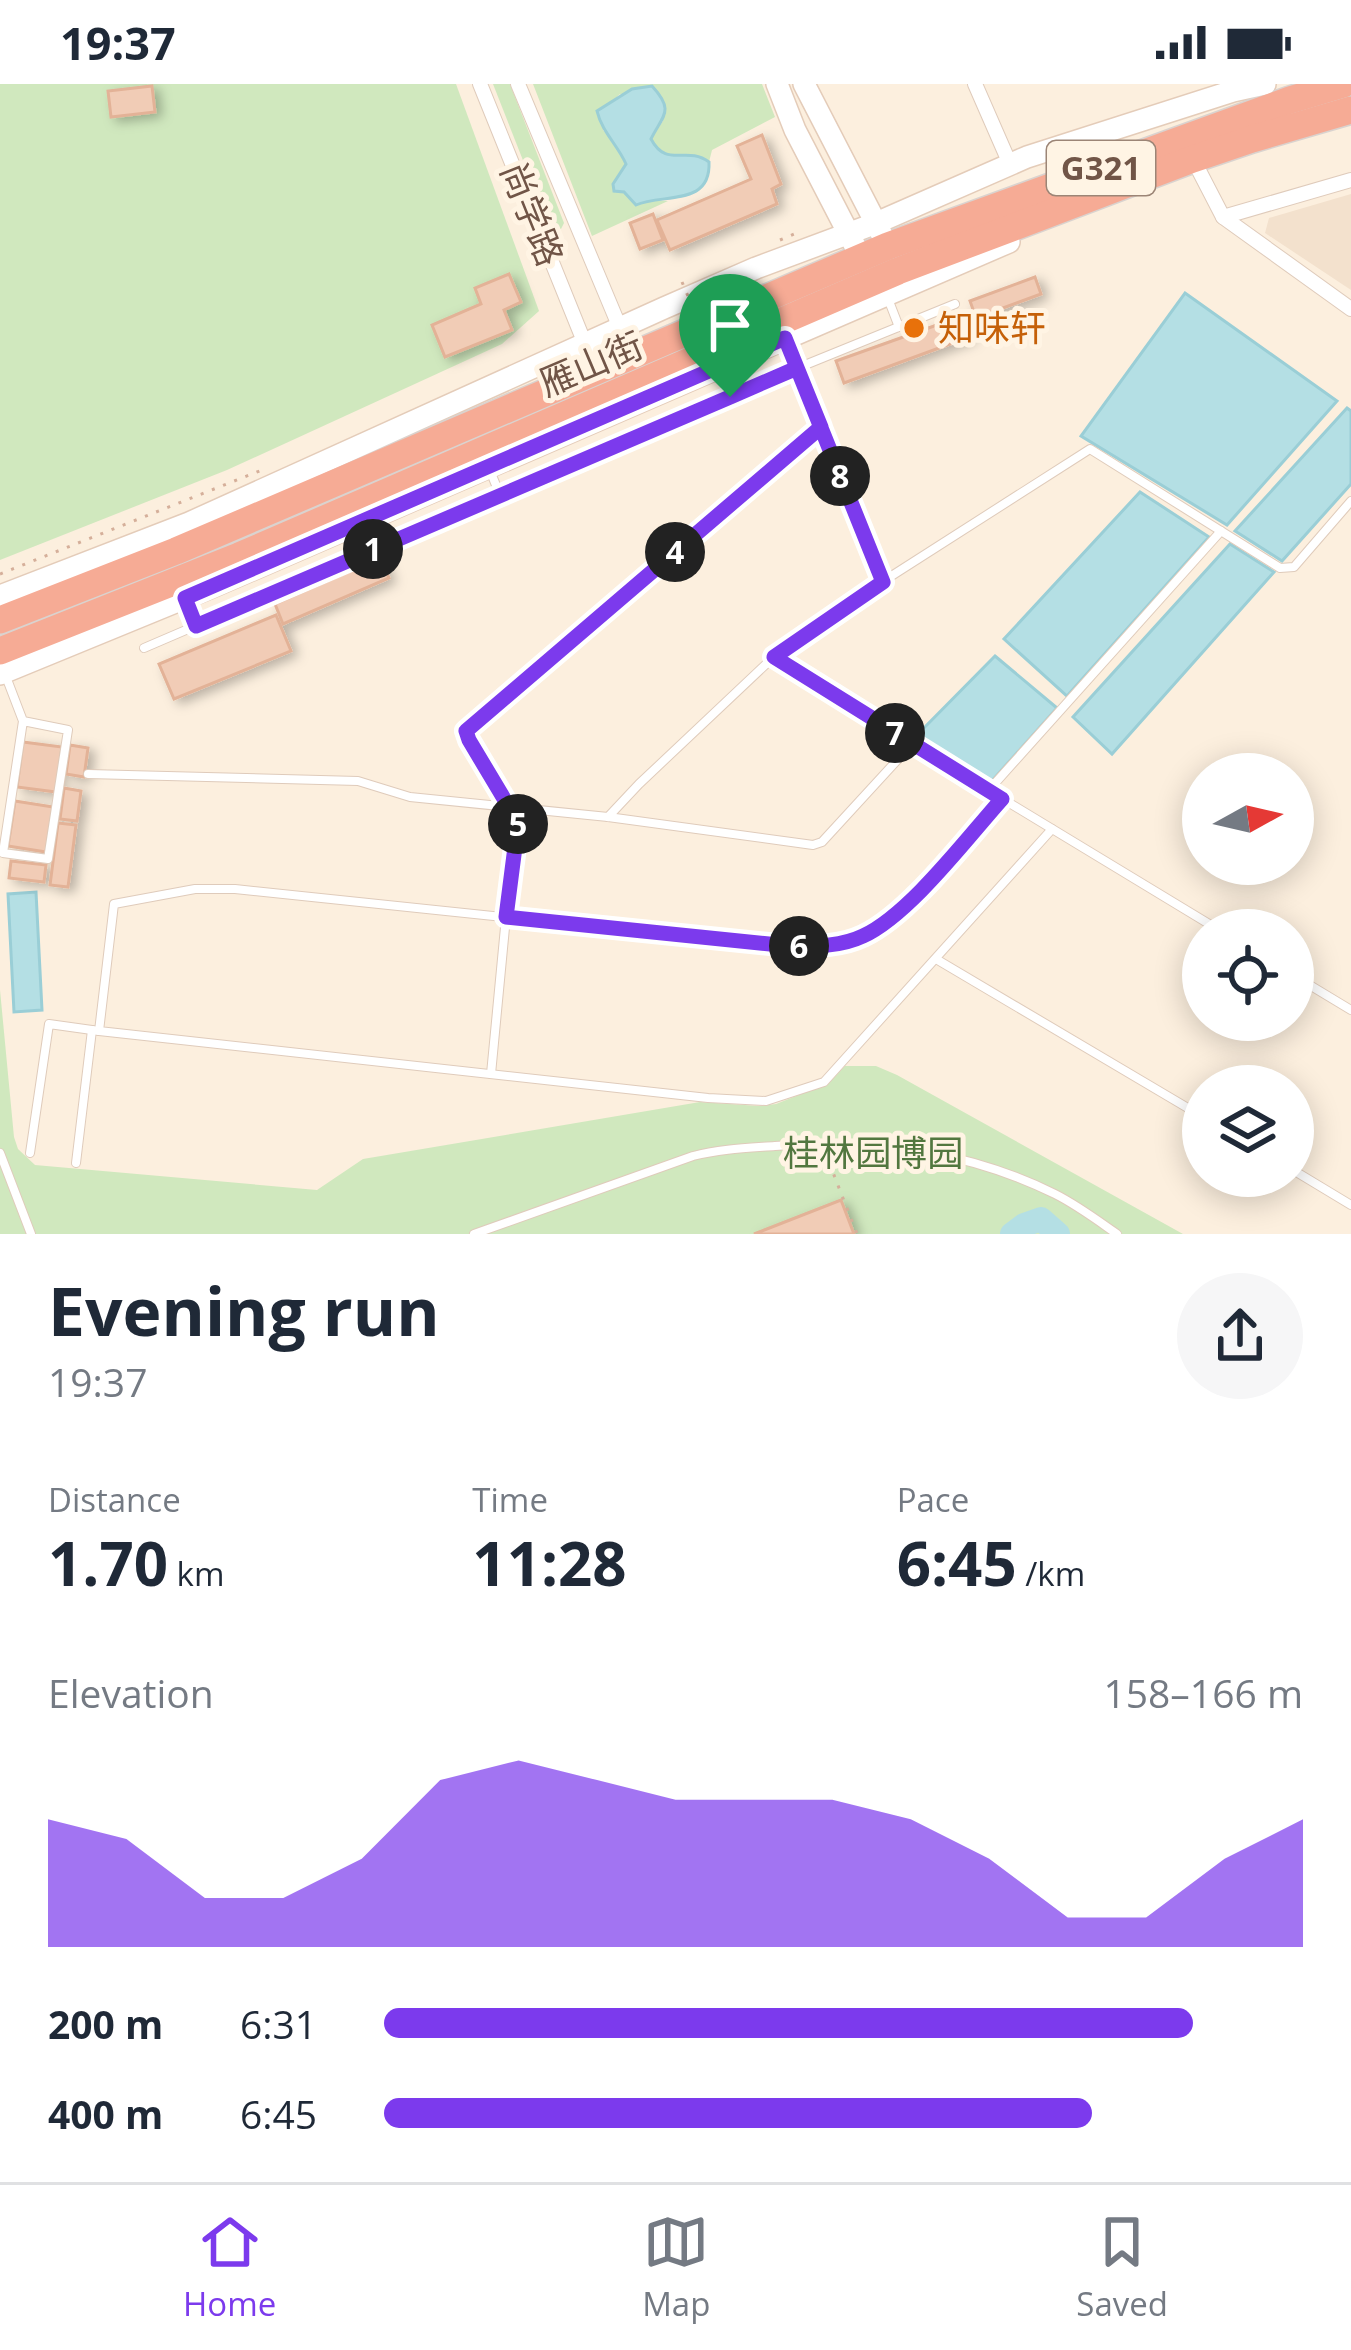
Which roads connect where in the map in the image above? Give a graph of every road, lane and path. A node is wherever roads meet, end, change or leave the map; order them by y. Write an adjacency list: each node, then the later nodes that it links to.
1 (480, 84): 23 (street, 尚学路)
2 (518, 84): 21 (street, 尚学路)
3 (777, 84): 15 (street)
4 (804, 84): 14 (street)
5 (975, 84): 10 (street)
6 (1265, 84): 10 (street)
7 (1343, 84): 14 (highway, 雁山街 / G321)
8 (1351, 110): 11 (highway, 雁山街 / G321)
9 (1351, 120): 11 (street)
10 (1010, 164): 14 (street)
11 (1196, 164): 13 (street); 17 (street); 22 (highway, 雁山街 / G321)
12 (1350, 180): 13 (street)
13 (1223, 217): 19 (street)
14 (881, 235): 15 (highway, 雁山街 / G321)
15 (855, 246): 21 (street); 36 (highway, 雁山街 / G321)
16 (682, 282): 26 (path, bridge)
17 (887, 294): 20 (lane); 22 (street)
18 (955, 304): 20 (lane)
19 (1351, 309)
20 (899, 327): 24 (lane)
21 (620, 328): 23 (street)
22 (782, 330): 24 (lane); 29 (street); 40 (highway, 雁山街 / G321)
23 (585, 344): 34 (street)
24 (797, 368): 25 (lane); 28 (lane)
25 (767, 380): 26 (path)
26 (730, 397): 27 (path)
27 (682, 417): 30 (lane)
28 (821, 427): 33 (lane); 46 (lane)
29 (489, 466): 30 (lane); 35 (street)
30 (500, 495): 37 (lane)
31 (1351, 501): 32 (lane)
32 (1221, 531): 33 (lane); 44 (lane)
33 (883, 582): 39 (lane)
34 (0, 596)
35 (185, 598): 37 (lane); 40 (street)
36 (0, 620)
37 (196, 626): 38 (lane)
38 (144, 648)
39 (774, 657): 42 (lane); 47 (lane)
40 (2, 666): 41 (lane)
41 (23, 722): 41 (lane)
42 (912, 744): 44 (lane); 47 (lane)
43 (88, 774): 46 (lane)
44 (989, 790): 45 (lane)
45 (1002, 799): 48 (lane); 50 (lane)
46 (514, 807): 47 (lane); 50 (lane)
47 (608, 817)
48 (1052, 829): 49 (lane); 51 (lane)
49 (1184, 909)
50 (506, 917): 54 (lane); 55 (lane)
51 (936, 959): 55 (lane); 56 (lane)
52 (1314, 988): 53 (lane)
53 (1351, 1010)
54 (96, 1031): 55 (lane); 59 (lane); 60 (lane)
55 (491, 1074)
56 (1182, 1105)
57 (821, 1142): 64 (lane); 65 (path); 66 (lane)
58 (0, 1153): 63 (lane)
59 (30, 1153)
60 (76, 1162)
61 (1314, 1183): 62 (lane)
62 (1351, 1205)
63 (32, 1234)
64 (474, 1234)
65 (856, 1234)
66 (1117, 1234)

